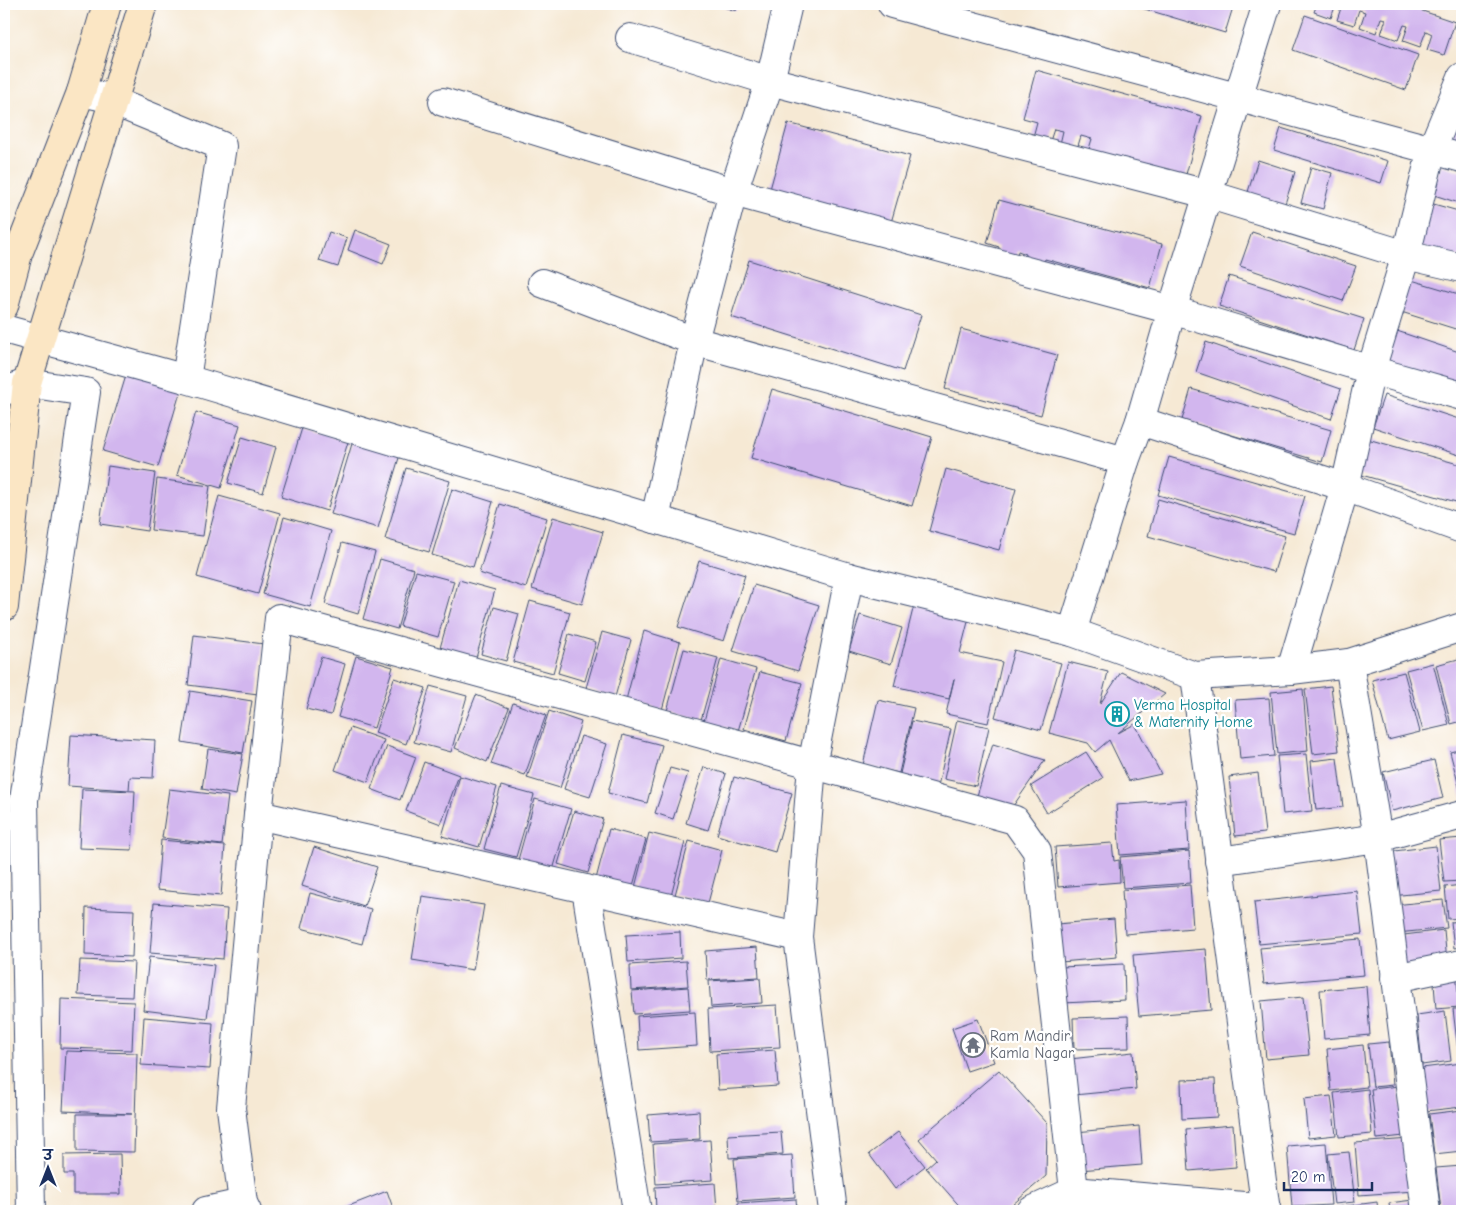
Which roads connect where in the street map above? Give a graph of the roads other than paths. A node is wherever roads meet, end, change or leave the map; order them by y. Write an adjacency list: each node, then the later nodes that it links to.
1 (107, 4): 9 (main road)
2 (143, 4): 11 (main road)
3 (788, 4): 8 (street)
4 (892, 4): 10 (street)
5 (1267, 4): 10 (street)
6 (630, 38): 8 (street)
7 (1462, 77): 13 (street)
8 (770, 80): 15 (street); 16 (street)
9 (81, 92): 11 (street); 20 (main road)
10 (1238, 96): 13 (street); 16 (street)
11 (112, 101): 23 (main road); 26 (street)
12 (444, 102): 15 (street)
13 (1432, 149): 14 (street); 17 (street)
14 (1462, 158)
15 (733, 192): 21 (street); 24 (street)
16 (1207, 194): 17 (street); 21 (street)
17 (1406, 255): 18 (street); 25 (street)
18 (1462, 268)
19 (542, 283): 24 (street)
20 (4, 306)
21 (1172, 310): 25 (street); 29 (street)
22 (4, 329): 23 (street)
23 (40, 338): 26 (street); 27 (main road)
24 (694, 341): 30 (street); 32 (street)
25 (1371, 370): 28 (street); 31 (street)
26 (186, 379): 32 (street)
27 (15, 387): 35 (main road); 53 (street)
28 (1462, 396)
29 (1140, 421): 30 (street); 31 (street)
30 (1125, 460): 37 (street)
31 (1345, 487): 33 (street); 39 (street)
32 (655, 519): 34 (street)
33 (1462, 529)
34 (849, 577): 37 (street); 41 (street)
35 (4, 607)
36 (1462, 627): 38 (street)
37 (1072, 632): 40 (street)
38 (1349, 663): 39 (street); 44 (street)
39 (1291, 670): 40 (street)
40 (1195, 676): 45 (street)
41 (812, 765): 42 (street); 47 (street); 50 (street)
42 (258, 815): 46 (street); 51 (street)
43 (1462, 815): 44 (street)
44 (1378, 838): 45 (street); 49 (street)
45 (1219, 861): 52 (street)
46 (586, 889): 47 (street); 55 (street)
47 (798, 937): 56 (street)
48 (1462, 964): 49 (street)
49 (1395, 978): 58 (street)
50 (1076, 1201): 52 (street); 57 (street)
51 (245, 1207): 54 (street)
52 (1266, 1210)
53 (31, 1211)
54 (206, 1211)
55 (637, 1211)
56 (833, 1211)
57 (1031, 1211)
58 (1426, 1211)

